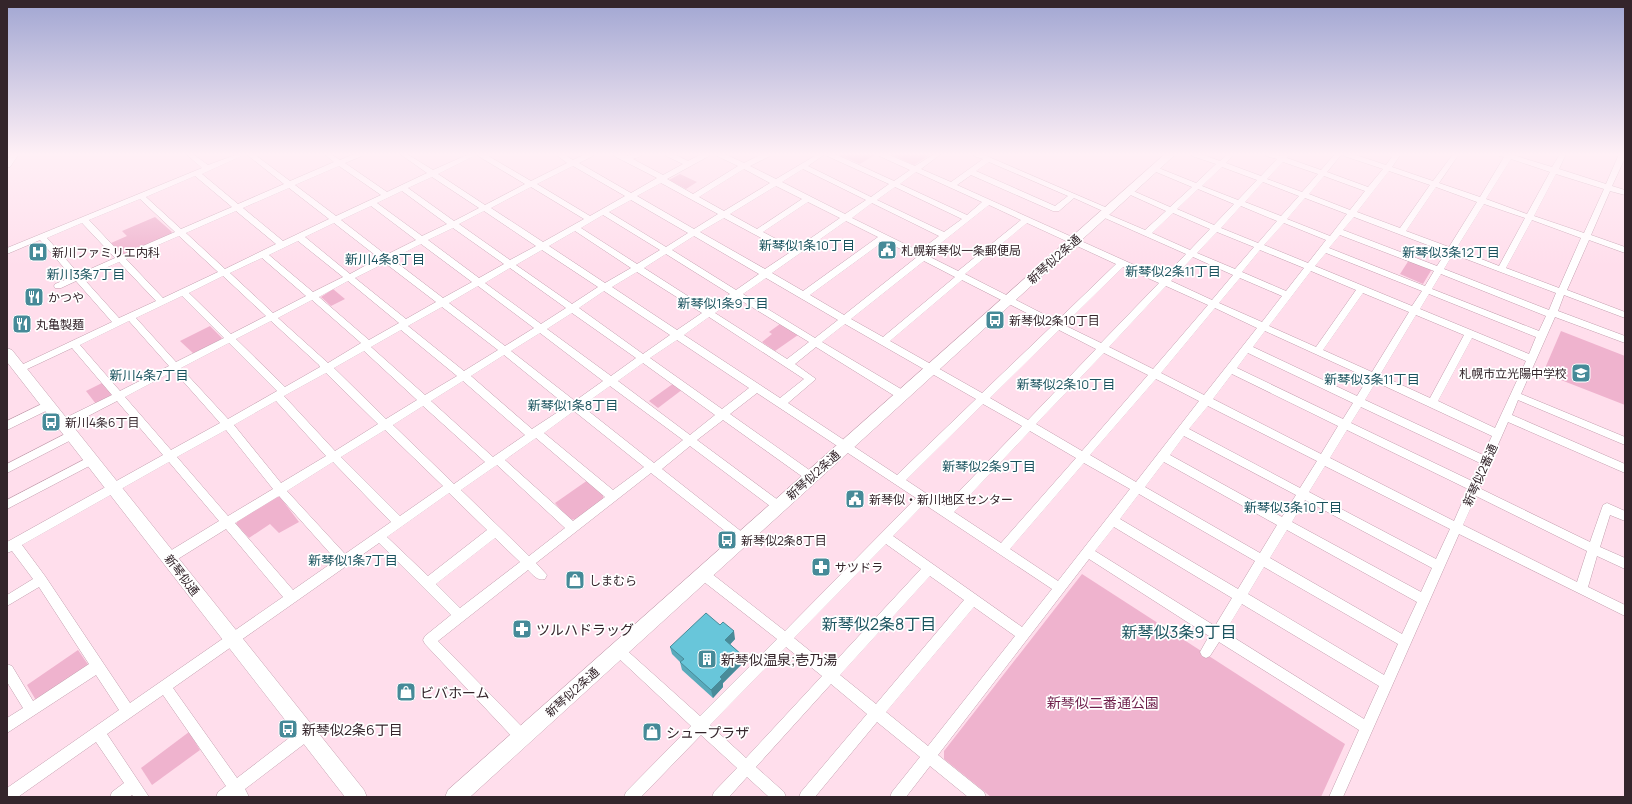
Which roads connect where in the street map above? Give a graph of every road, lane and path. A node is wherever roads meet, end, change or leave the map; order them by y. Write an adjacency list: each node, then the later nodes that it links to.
1 (152, 192): 38 (street)
2 (218, 192): 47 (street)
3 (273, 192): 47 (street)
4 (300, 192): 57 (street)
5 (381, 192): 36 (street)
6 (394, 192): 36 (street)
7 (407, 192): 62 (street)
8 (461, 192): 48 (street)
9 (517, 192): 48 (street)
10 (543, 192): 60 (street)
11 (623, 192): 39 (street)
12 (639, 192): 39 (street)
13 (683, 192): 40 (street)
14 (702, 192): 40 (street)
15 (761, 192): 53 (street)
16 (795, 192): 41 (street)
17 (855, 192): 42 (street)
18 (884, 192): 42 (street)
19 (910, 192): 56 (street)
20 (966, 192): 45 (street)
21 (1016, 192): 37 (street)
22 (1065, 192): 37 (street)
23 (1128, 192): 49 (street); 51 (street, 新琴似2条通)
24 (1191, 192): 49 (street)
25 (1212, 192): 46 (street)
26 (1250, 192): 46 (street)
27 (1297, 192): 35 (street)
28 (1306, 192): 35 (street)
29 (1368, 192): 52 (street)
30 (1430, 192): 67 (street)
31 (1457, 192): 43 (street)
32 (1486, 192): 43 (street)
33 (1543, 192): 54 (street)
34 (1606, 192): 75 (street, 新琴似2番通)
35 (1304, 194): 52 (street); 58 (street)
36 (386, 195): 44 (street)
37 (1073, 195): 51 (street)
38 (141, 196): 59 (street); 65 (street)
39 (631, 196): 50 (street); 66 (street)
40 (693, 197): 53 (street)
41 (808, 198): 55 (street); 68 (street)
42 (872, 200): 55 (street); 72 (street)
43 (1481, 200): 54 (street); 85 (street)
44 (371, 202): 57 (street); 76 (street)
45 (988, 202): 56 (street); 61 (street)
46 (1240, 202): 58 (street); 64 (street)
47 (237, 208): 65 (street); 78 (street)
48 (486, 208): 62 (street); 79 (street)
49 (1172, 210): 64 (street); 69 (street)
50 (603, 212): 60 (street); 83 (street)
51 (1105, 213): 69 (street); 77 (street, 新琴似2条通)
52 (1351, 213): 67 (street); 70 (street)
53 (724, 214): 66 (street); 68 (street)
54 (1529, 217): 75 (street); 97 (street)
55 (846, 218): 74 (street); 86 (street)
56 (967, 218): 72 (street)
57 (335, 219): 73 (street); 91 (street)
58 (1282, 219): 70 (street); 80 (street)
59 (82, 220): 71 (street); 90 (street)
60 (588, 220): 63 (street)
61 (1026, 220): 77 (street); 101 (street)
62 (453, 224): 76 (street); 93 (street)
63 (574, 227): 79 (street); 95 (street)
64 (1216, 228): 80 (street); 88 (street)
65 (180, 232): 90 (street); 98 (street)
66 (694, 232): 83 (street); 99 (street)
67 (1402, 232): 85 (street)
68 (757, 233): 86 (street)
69 (1146, 234): 88 (street)
70 (1334, 235): 81 (street); 96 (street)
71 (41, 236): 82 (street); 102 (street)
72 (945, 236): 89 (street)
73 (299, 237): 78 (street); 103 (street)
74 (884, 237): 89 (street); 115 (street)
75 (1586, 237): 84 (street); 111 (street, 新琴似2番通)
76 (422, 240): 91 (street); 104 (street)
77 (1074, 241): 92 (street); 116 (street, 新琴似2条通)
78 (282, 245): 87 (street)
79 (543, 245): 93 (street); 107 (street)
80 (1260, 246): 94 (street); 100 (street)
81 (1324, 249): 94 (street); 109 (street)
82 (7, 250)
83 (666, 250): 95 (street); 112 (street)
84 (1625, 250)
85 (1450, 251): 96 (street); 97 (street)
86 (795, 253): 99 (street)
87 (264, 254): 98 (street); 114 (street)
88 (1191, 254): 100 (street); 105 (street)
89 (921, 256): 101 (street); 127 (street)
90 (121, 258): 102 (street); 117 (street)
91 (386, 258): 103 (street); 118 (street)
92 (1122, 263): 105 (street); 130 (street)
93 (510, 264): 104 (street); 120 (street)
94 (1310, 267): 108 (street); 113 (street)
95 (638, 268): 107 (street); 122 (street)
96 (1439, 270): 109 (street); 123 (street)
97 (1501, 270): 111 (street)
98 (224, 272): 110 (street); 126 (street)
99 (765, 273): 112 (street); 115 (street)
100 (1237, 273): 113 (street); 119 (street)
101 (960, 276): 116 (street); 139 (street)
102 (78, 278): 106 (street); 128 (street)
103 (349, 278): 114 (street); 129 (street)
104 (478, 282): 118 (street); 132 (street)
105 (1165, 282): 119 (street); 142 (street)
106 (58, 286)
107 (605, 287): 120 (street); 134 (street)
108 (1362, 288): 121 (street); 145 (street)
109 (1427, 289): 121 (street); 135 (street)
110 (183, 292): 117 (street); 136 (street)
111 (1561, 292): 123 (street, 新琴似2番通); 124 (street)
112 (736, 293): 122 (street); 138 (street)
113 (1288, 295): 131 (street)
114 (313, 296): 126 (street); 141 (street)
115 (803, 296): 127 (street)
116 (1008, 300): 130 (street); 152 (street, 新琴似2条通)
117 (162, 302): 125 (street)
118 (442, 302): 129 (street); 144 (street)
119 (1213, 304): 131 (street); 154 (street)
120 (572, 308): 132 (street); 146 (street)
121 (1414, 310): 133 (street); 156 (street)
122 (708, 313): 134 (street); 149 (street)
123 (1552, 313): 135 (street, 新琴似2番通); 137 (street)
124 (1625, 315)
125 (130, 317): 128 (street); 150 (street)
126 (272, 317): 136 (street); 151 (street)
127 (844, 319): 138 (street); 139 (street)
128 (118, 323): 140 (street)
129 (403, 324): 141 (street); 155 (street)
130 (1057, 325): 142 (street); 163 (street)
131 (1263, 327): 143 (street); 145 (street)
132 (540, 329): 144 (street); 157 (street)
133 (1470, 333): 147 (street); 167 (street)
134 (677, 334): 146 (street); 158 (street)
135 (1542, 336): 147 (street, 新琴似2番通)
136 (230, 339): 150 (street); 159 (street)
137 (1625, 340)
138 (816, 342): 149 (street); 160 (street)
139 (883, 342): 152 (street)
140 (74, 344): 148 (street); 162 (street)
141 (366, 345): 151 (street); 164 (street)
142 (1103, 348): 154 (street); 177 (street)
143 (1246, 348): 153 (street); 166 (street)
144 (505, 351): 155 (street); 170 (street)
145 (1317, 352): 156 (street)
146 (643, 358): 157 (street); 171 (street)
147 (1532, 359): 161 (street, 新琴似2番通)
148 (11, 360): 169 (street, 新琴似通)
149 (788, 364): 168 (street)
150 (176, 368): 162 (street); 173 (street)
151 (326, 368): 159 (street); 175 (street)
152 (930, 369): 160 (street, 新琴似2条通); 163 (street)
153 (1230, 369): 165 (street); 174 (street)
154 (1154, 374): 165 (street); 188 (street)
155 (464, 376): 164 (street); 180 (street)
156 (1373, 376): 166 (street); 167 (street)
157 (610, 381): 170 (street); 182 (street)
158 (756, 388): 168 (street); 171 (street)
159 (281, 394): 173 (street); 187 (street)
160 (902, 395): 184 (street, 新琴似2条通)
161 (1515, 395): 172 (street, 新琴似2番通); 183 (street)
162 (119, 396): 178 (street); 185 (street)
163 (982, 399): 177 (street); 197 (street)
164 (425, 400): 175 (street); 191 (street)
165 (1205, 400): 179 (street); 190 (street)
166 (1359, 400): 174 (street); 192 (street)
167 (1432, 403): 181 (street)
168 (780, 404): 184 (street)
169 (48, 405): 176 (street); 178 (street, 新琴似通)
170 (574, 406): 180 (street); 193 (street)
171 (723, 414): 182 (street); 196 (street)
172 (1506, 417): 181 (street, 新琴似2番通); 195 (street)
173 (227, 424): 185 (street); 202 (street)
174 (1345, 424): 190 (street); 201 (street)
175 (385, 425): 187 (street); 200 (street)
176 (7, 426)
177 (1030, 426): 188 (street); 208 (street)
178 (67, 430): 189 (street, 新琴似通); 194 (street)
179 (1182, 430): 186 (street); 203 (street)
180 (534, 433): 191 (street); 204 (street)
181 (1498, 434): 192 (street, 新琴似2番通)
182 (690, 440): 193 (street); 207 (street)
183 (1625, 442)
184 (845, 447): 196 (street, 新琴似2条通); 197 (street)
185 (170, 456): 198 (street); 212 (street)
186 (1162, 456): 199 (street); 213 (street)
187 (334, 457): 202 (street); 211 (street)
188 (1083, 457): 199 (street); 222 (street)
189 (91, 460): 198 (street, 新琴似通); 206 (street)
190 (1323, 460): 203 (street); 214 (street)
191 (495, 461): 200 (street); 215 (street)
192 (1486, 461): 201 (street, 新琴似2番通)
193 (653, 468): 204 (street); 219 (street)
194 (7, 469)
195 (1625, 469)
196 (811, 477): 207 (street, 新琴似2条通)
197 (898, 481): 205 (street)
198 (113, 488): 220 (street); 224 (street, 新琴似通)
199 (1137, 488): 210 (street); 225 (street)
200 (451, 489): 211 (street); 216 (street)
201 (1474, 489): 214 (street, 新琴似2番通); 221 (street)
202 (280, 490): 212 (street); 226 (street)
203 (1302, 493): 213 (street); 229 (street)
204 (612, 496): 215 (street)
205 (923, 498): 208 (street); 218 (street)
206 (7, 505)
207 (778, 506): 219 (street, 新琴似2条通)
208 (946, 513): 222 (street)
209 (1625, 516): 221 (street)
210 (1112, 520): 223 (street); 237 (street)
211 (399, 522): 217 (street)
212 (226, 523): 224 (street); 238 (street)
213 (1284, 523): 225 (street); 240 (street)
214 (1456, 527): 229 (street, 新琴似2番通); 236 (street)
215 (573, 528): 227 (street)
216 (496, 531): 227 (street); 234 (street)
217 (380, 536): 226 (street); 234 (street)
218 (886, 538): 230 (street); 247 (street)
219 (743, 539): 231 (street, 新琴似2条通)
220 (11, 546): 233 (street)
221 (1594, 549): 228 (street); 236 (street)
222 (1002, 550): 235 (street)
223 (1087, 552): 235 (street); 244 (street)
224 (169, 558): 246 (street, 新琴似通)
225 (1262, 560): 237 (street); 248 (street)
226 (344, 561): 238 (street)
227 (528, 563): 232 (street); 243 (street)
228 (1625, 564)
229 (1439, 566): 240 (street, 新琴似2番通)
230 (929, 569): 239 (street); 253 (street)
231 (703, 574): 247 (street); 249 (street, 新琴似2条通)
232 (541, 575)
233 (41, 580): 241 (street); 251 (street)
234 (428, 583): 243 (street)
235 (1060, 588): 245 (street)
236 (1581, 589): 242 (street)
237 (1240, 596): 244 (street); 254 (street)
238 (291, 597): 246 (street)
239 (972, 600): 245 (street); 258 (street)
240 (1424, 600): 248 (street, 新琴似2番通)
241 (7, 601)
242 (1625, 611)
243 (460, 616): 264 (street)
244 (1217, 634): 250 (street); 261 (street)
245 (1023, 635): 265 (street)
246 (232, 639): 255 (street); 263 (street, 新琴似通)
247 (786, 639): 253 (street); 260 (street)
248 (1405, 642): 254 (street, 新琴似2番通)
249 (618, 650): 260 (street); 264 (street, 新琴似2条通)
250 (1206, 652)
251 (98, 666): 256 (street); 257 (street)
252 (7, 670): 256 (street)
253 (830, 675): 258 (street); 266 (street)
254 (1386, 683): 261 (street, 新琴似2番通)
255 (164, 686): 257 (street); 268 (street)
256 (31, 710): 259 (street)
257 (128, 712): 262 (street)
258 (877, 713): 265 (street); 278 (street)
259 (7, 726)
260 (701, 726): 266 (street); 275 (street)
261 (1367, 728): 281 (street, 新琴似2番通)
262 (98, 732): 267 (street); 269 (street)
263 (307, 733): 268 (street); 273 (street, 新琴似通)
264 (522, 737): 274 (street, 新琴似2条通)
265 (928, 756): 279 (street); 280 (street)
266 (746, 767): 276 (street); 277 (street)
267 (134, 785): 270 (street); 271 (street)
268 (239, 792): 272 (street)
269 (7, 796)
270 (117, 797)
271 (142, 797)
272 (224, 797)
273 (357, 797)
274 (455, 797)
275 (632, 797)
276 (719, 797)
277 (778, 797)
278 (806, 797)
279 (896, 797)
280 (979, 797)
281 (1336, 797)

